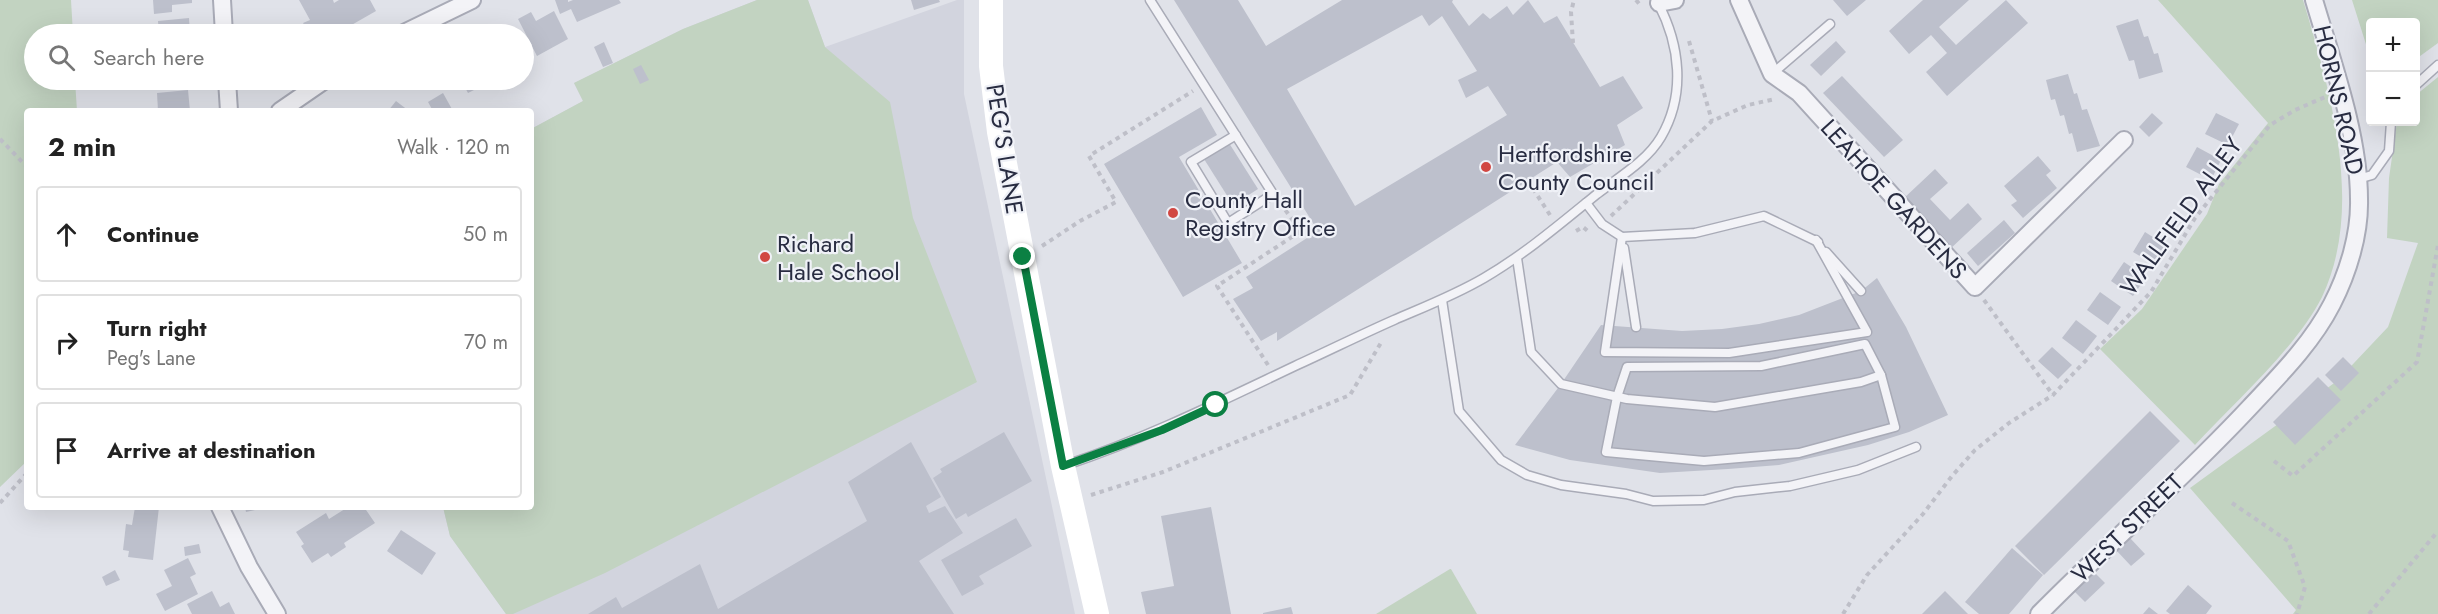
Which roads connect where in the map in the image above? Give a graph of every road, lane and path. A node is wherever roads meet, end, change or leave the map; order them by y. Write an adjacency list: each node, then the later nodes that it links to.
1 (222, 0): 9 (street)
2 (472, 0): 10 (street)
3 (991, 0): 33 (main road, PEG'S LANE)
4 (1150, 0): 16 (lane)
5 (1574, 0): 12 (path)
6 (1739, 0): 14 (street)
7 (2314, 0): 19 (street, HORNS ROAD)
8 (1663, 1): 29 (lane)
9 (223, 24)
10 (423, 24)
11 (1830, 24): 14 (lane)
12 (1573, 43)
13 (2438, 64): 15 (lane)
14 (1772, 75): 35 (street, LEAHOE GARDENS)
15 (2420, 80)
16 (1204, 84): 23 (lane); 33 (path)
17 (228, 90): 20 (street)
18 (310, 90): 21 (street)
19 (2340, 91): 27 (street, HORNS ROAD); 42 (path, WALLFIELD ALLEY)
20 (229, 108)
21 (284, 108)
22 (2391, 126): 27 (lane)
23 (1236, 135): 28 (lane); 28 (lane)
24 (0, 139): 26 (path)
25 (2124, 141): 35 (street, LEAHOE GARDENS)
26 (24, 164)
27 (2358, 179): 44 (street, HORNS ROAD)
28 (1273, 194): 41 (path)
29 (1586, 203): 30 (lane); 34 (lane)
30 (1622, 237): 31 (lane); 31 (lane); 39 (lane)
31 (1816, 240): 36 (lane)
32 (2438, 245): 46 (path)
33 (1023, 257): 47 (main road, PEG'S LANE)
34 (1517, 258): 37 (lane); 43 (lane)
35 (1975, 287): 42 (path)
36 (1861, 291)
37 (1442, 300): 38 (lane); 45 (lane)
38 (1394, 320): 41 (lane); 49 (path)
39 (1636, 327)
40 (1881, 375): 43 (lane); 43 (lane); 43 (lane)
41 (1275, 376): 47 (lane)
42 (2053, 395): 56 (path, WALLFIELD ALLEY)
43 (1617, 397)
44 (2217, 443): 57 (street, WEST STREET)
45 (1916, 447)
46 (2274, 461)
47 (1063, 466): 49 (main road, PEG'S LANE)
48 (24, 476): 50 (path)
49 (1071, 501): 54 (main road, PEG'S LANE)
50 (0, 502)
51 (2232, 502): 58 (path)
52 (221, 510): 55 (street)
53 (2438, 531): 59 (path)
54 (1093, 613)
55 (276, 614)
56 (1843, 614)
57 (2039, 614)
58 (2297, 614)
59 (2369, 614)

